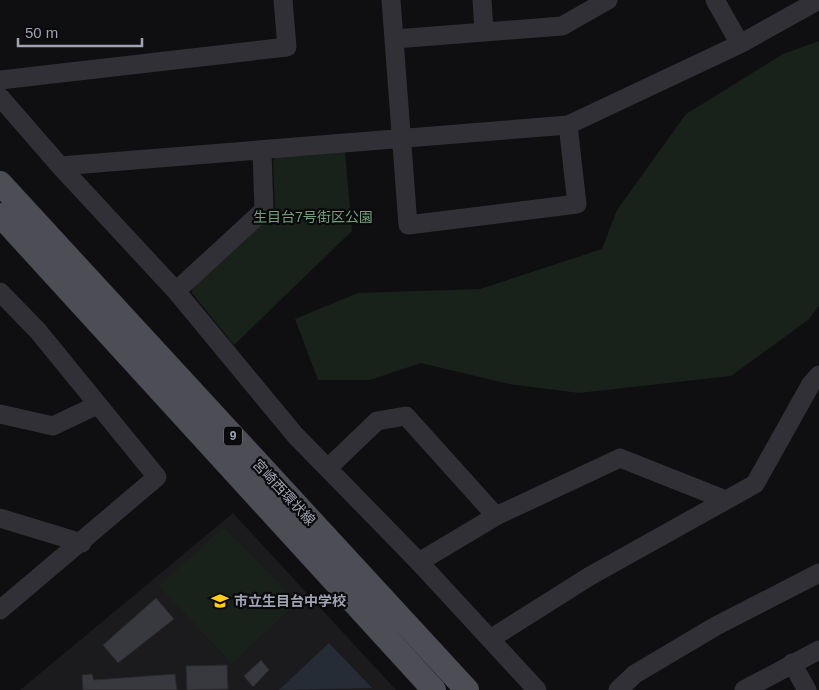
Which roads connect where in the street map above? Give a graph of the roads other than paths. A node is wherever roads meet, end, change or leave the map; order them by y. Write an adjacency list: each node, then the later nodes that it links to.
1 (283, 0): 10 (street)
2 (391, 0): 8 (street)
3 (482, 0): 7 (street)
4 (608, 0): 7 (street)
5 (715, 0): 9 (street)
6 (819, 0): 9 (street)
7 (484, 30): 8 (street)
8 (395, 39): 13 (street)
9 (740, 44): 12 (street)
10 (0, 80)
11 (0, 97): 15 (street)
12 (568, 125): 13 (street); 13 (street)
13 (400, 140): 14 (street)
14 (262, 151): 15 (street); 18 (street)
15 (60, 166): 18 (street)
16 (0, 183): 35 (main road, 宮崎西環状線 / 9)
17 (0, 215): 34 (main road, 宮崎西環状線 / 9)
18 (176, 291): 23 (street)
19 (0, 292): 21 (street)
20 (816, 385): 24 (street)
21 (97, 405): 22 (street); 27 (street)
22 (0, 414)
23 (329, 468): 25 (street); 28 (street)
24 (726, 500): 25 (street); 31 (street)
25 (496, 516): 28 (street)
26 (0, 518): 27 (street)
27 (82, 543): 30 (street)
28 (419, 562): 31 (street)
29 (819, 572): 37 (street)
30 (0, 610)
31 (490, 639): 36 (street)
32 (819, 650): 33 (street)
33 (792, 663): 38 (street); 39 (street)
34 (434, 690)
35 (467, 690)
36 (537, 690)
37 (618, 690)
38 (744, 690)
39 (807, 690)

